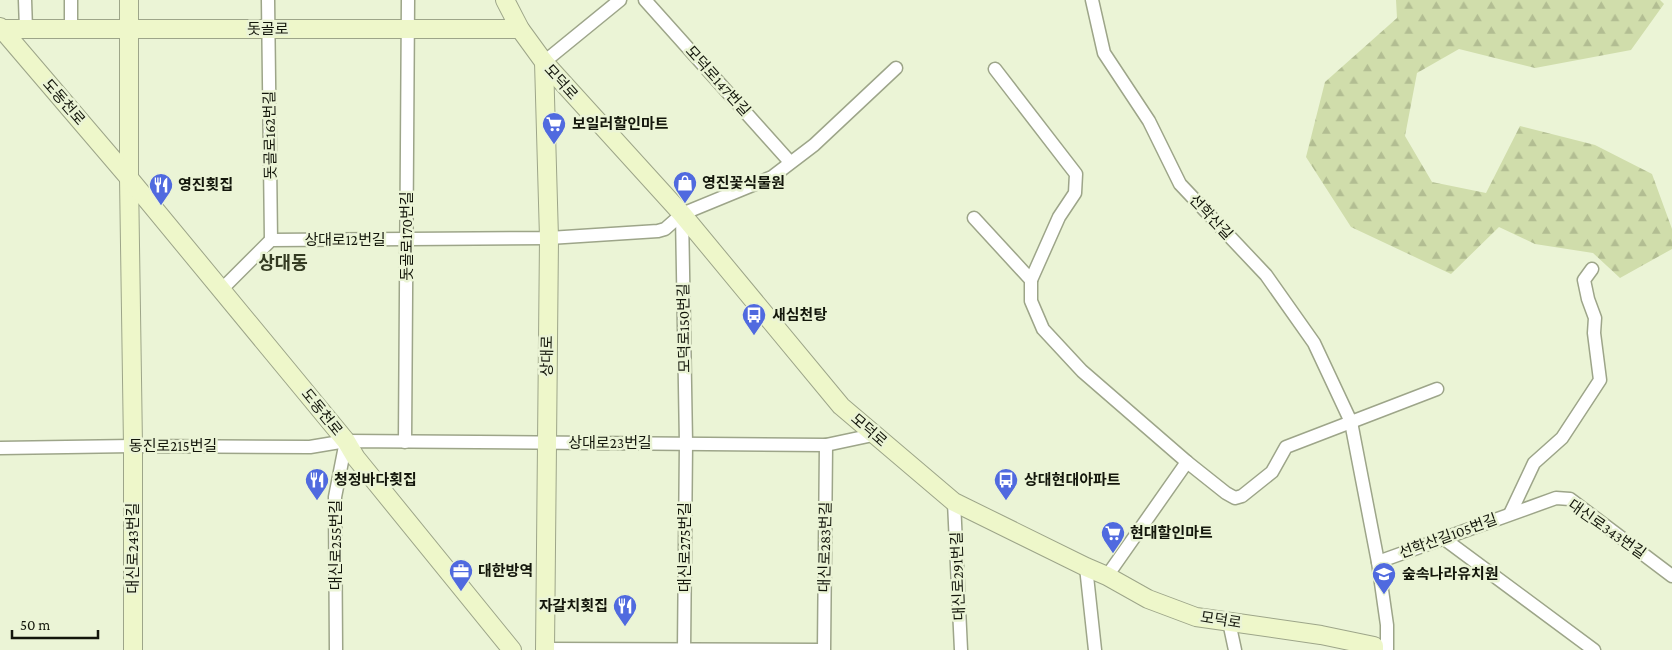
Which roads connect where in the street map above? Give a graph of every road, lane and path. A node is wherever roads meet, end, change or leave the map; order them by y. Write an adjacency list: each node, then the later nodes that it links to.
1 (25, 0): 11 (street)
2 (71, 0): 12 (street)
3 (128, 0): 13 (street)
4 (268, 0): 14 (street, 돗골로162번길)
5 (408, 0): 15 (street)
6 (505, 0): 16 (street, 모덕로)
7 (620, 0): 17 (street)
8 (645, 0): 20 (street, 모덕로147번길)
9 (1092, 0): 31 (street, 선학산길)
10 (1, 28): 11 (street, 돗골로); 21 (street, 도동천로)
11 (26, 29): 12 (street, 돗골로)
12 (71, 29): 13 (street, 돗골로)
13 (128, 29): 14 (street, 돗골로); 21 (street)
14 (269, 29): 15 (street, 돗골로); 25 (street, 돗골로162번길)
15 (407, 29): 16 (street, 돗골로); 26 (street, 돗골로170번길)
16 (520, 29): 17 (street, 모덕로)
17 (544, 62): 22 (street, 모덕로); 24 (street, 상대로)
18 (896, 68): 20 (street)
19 (996, 69): 28 (street)
20 (790, 162): 22 (street)
21 (129, 178): 29 (street, 도동천로); 38 (street)
22 (682, 214): 24 (street, 상대로12번길); 32 (street, 모덕로); 35 (street, 모덕로150번길)
23 (974, 218): 28 (street)
24 (548, 238): 26 (street, 상대로12번길); 36 (street, 상대로)
25 (271, 240): 26 (street, 상대로12번길); 29 (street)
26 (407, 240): 34 (street, 돗골로170번길)
27 (1592, 269): 42 (street, 선학산길105번길)
28 (1031, 280): 40 (street)
29 (222, 289): 33 (street, 도동천로)
30 (1437, 389): 31 (street)
31 (1351, 422): 40 (street); 44 (street, 선학산길)
32 (874, 435): 37 (street, 상대로23번길); 41 (street, 모덕로)
33 (346, 441): 34 (street, 상대로23번길); 38 (street, 동진로215번길); 51 (street, 대신로255번길); 52 (street, 도동천로)
34 (405, 442): 36 (street, 상대로23번길)
35 (686, 443): 36 (street, 상대로23번길); 37 (street, 상대로23번길); 54 (street, 대신로275번길)
36 (546, 444): 53 (street, 상대로)
37 (826, 445): 55 (street, 대신로283번길)
38 (133, 446): 39 (street, 동진로215번길); 50 (street, 대신로243번길)
39 (0, 448)
40 (1187, 462): 46 (street)
41 (954, 502): 45 (street, 모덕로); 56 (street, 대신로291번길)
42 (1510, 514): 43 (street, 선학산길105번길); 47 (street, 대신로343번길)
43 (1443, 538): 44 (street, 선학산길105번길); 59 (street)
44 (1378, 562): 49 (street, 선학산길)
45 (1086, 567): 46 (street, 모덕로); 57 (street)
46 (1106, 576): 48 (street, 모덕로)
47 (1672, 576)
48 (1229, 622): 49 (street, 모덕로); 58 (street)
49 (1382, 649)
50 (133, 650)
51 (336, 650)
52 (512, 650)
53 (545, 650): 54 (street)
54 (684, 650): 55 (street)
55 (822, 650)
56 (961, 650)
57 (1095, 650)
58 (1235, 650)
59 (1594, 650)

